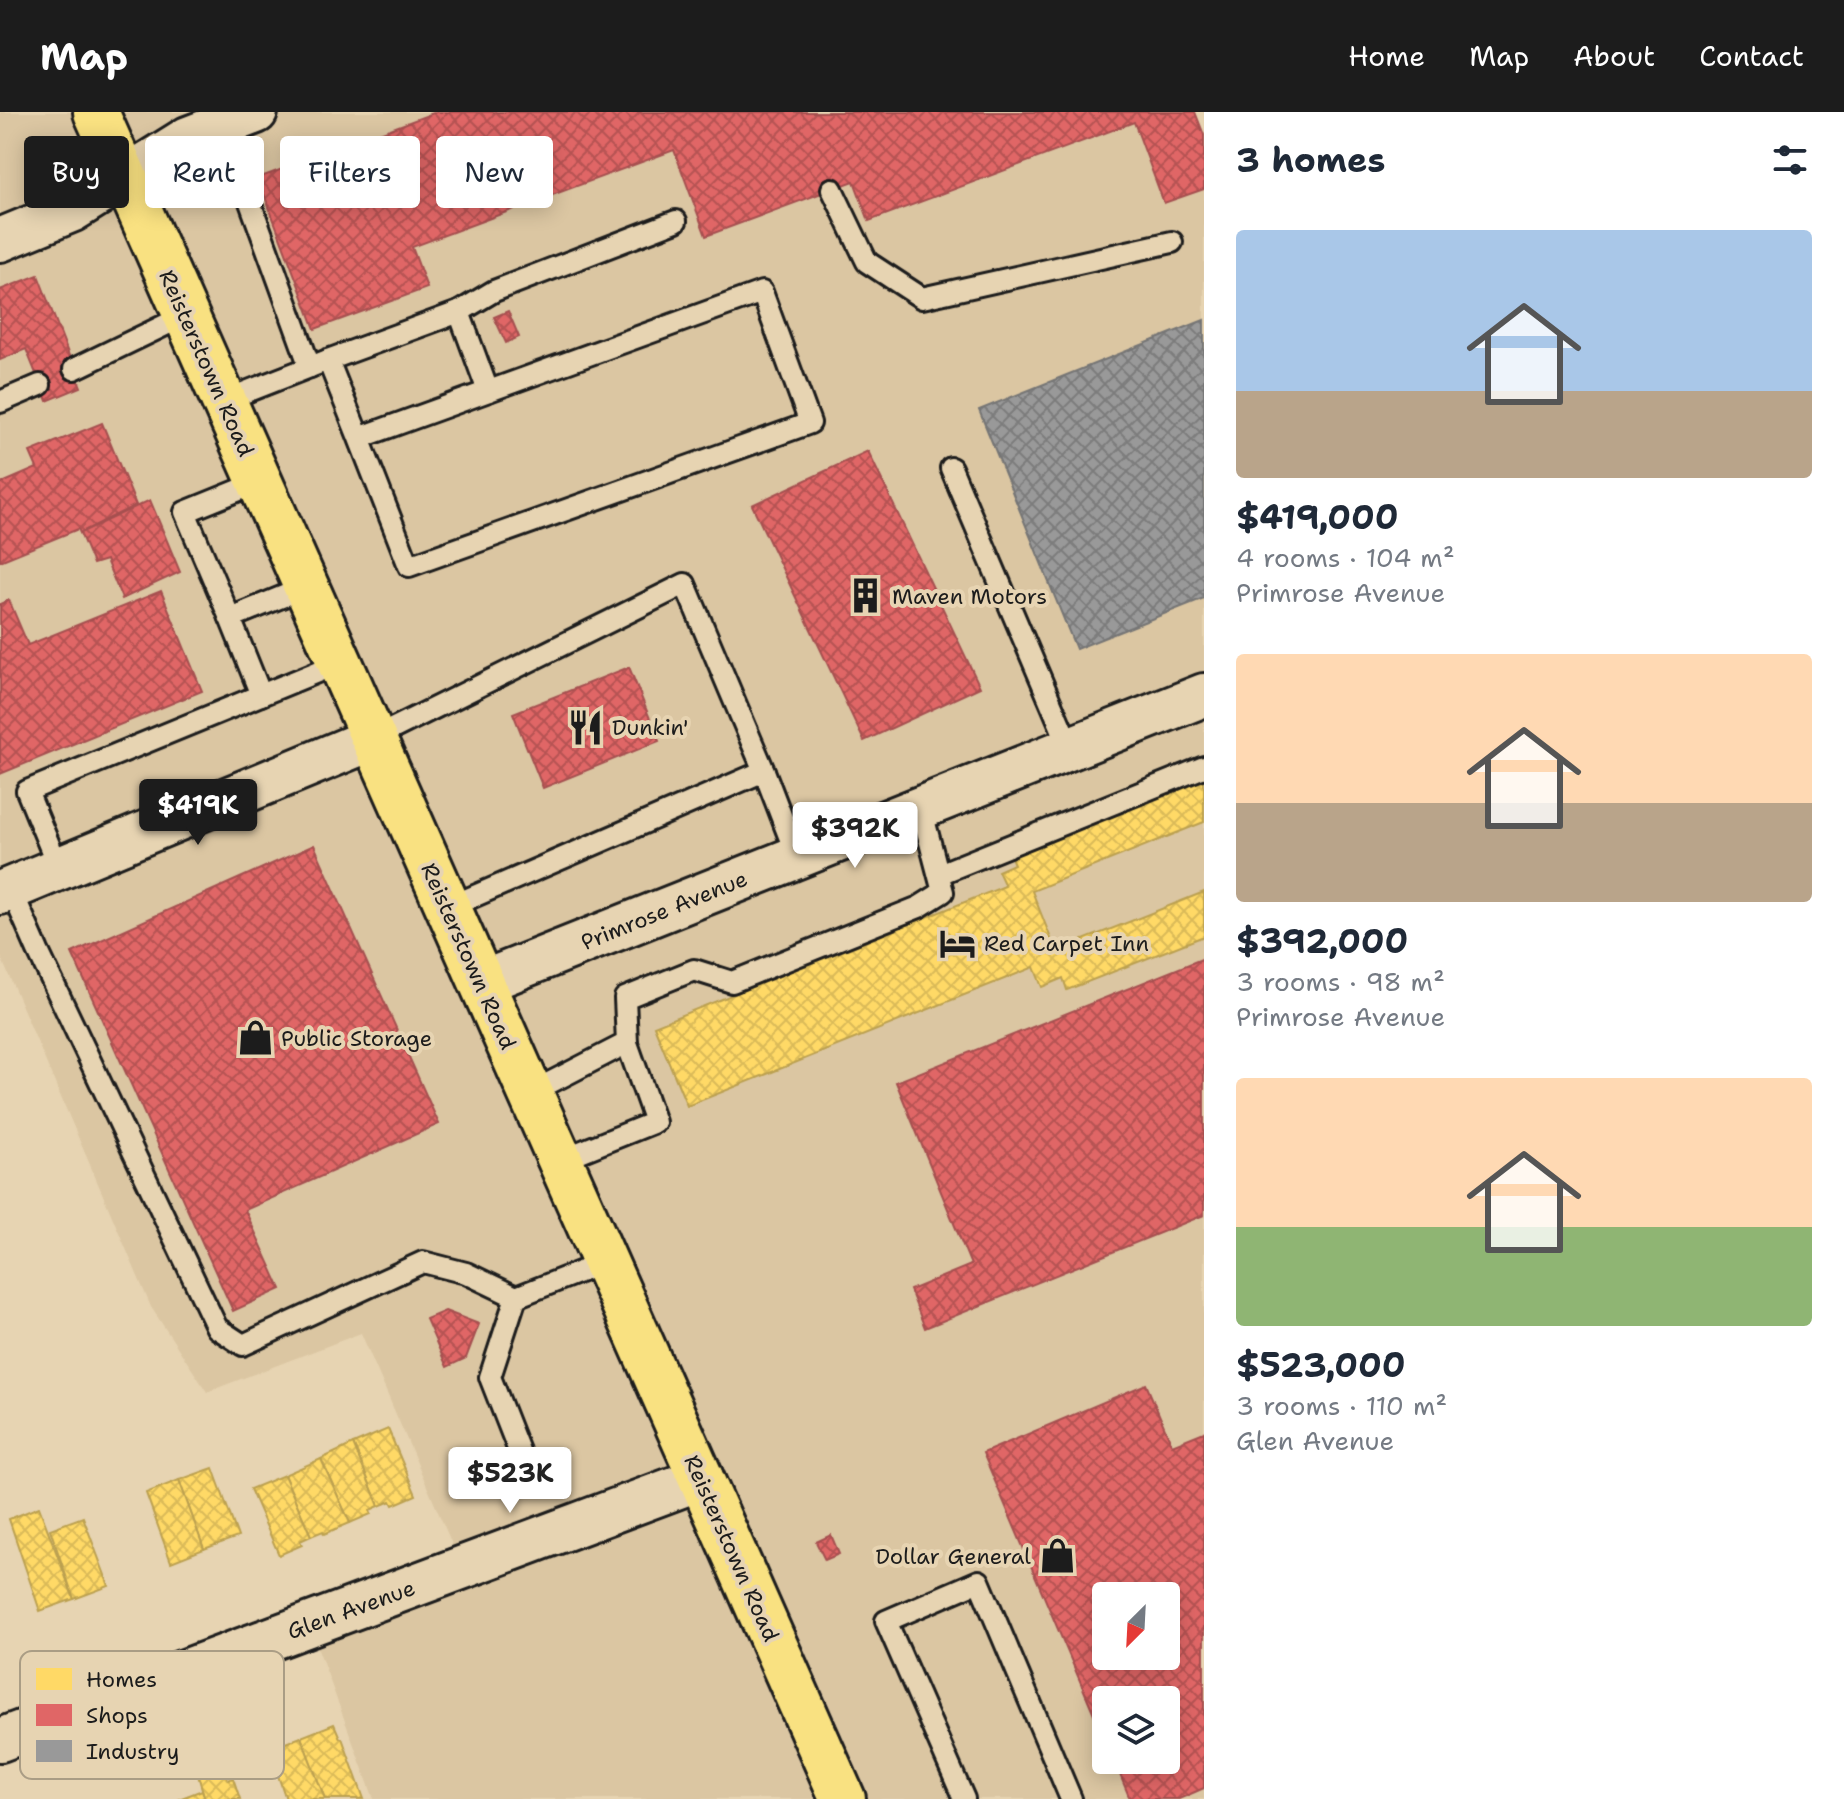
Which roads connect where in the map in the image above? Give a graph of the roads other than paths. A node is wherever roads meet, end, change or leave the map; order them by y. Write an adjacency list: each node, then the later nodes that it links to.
1 (96, 112): 3 (main road, Reisterstown Road)
2 (256, 112): 4 (street)
3 (107, 136)
4 (129, 175)
5 (129, 186): 13 (main road, Reisterstown Road)
6 (832, 189): 11 (lane)
7 (76, 208): 10 (street)
8 (253, 208): 14 (lane)
9 (676, 221): 12 (lane)
10 (0, 240)
11 (1172, 242)
12 (459, 312): 14 (lane); 17 (lane)
13 (186, 315): 15 (lane); 18 (main road, Reisterstown Road)
14 (319, 363): 18 (lane); 20 (lane)
15 (74, 369)
16 (40, 385): 19 (lane)
17 (488, 391): 20 (lane); 20 (lane)
18 (223, 401): 22 (main road, Reisterstown Road)
19 (0, 402)
20 (359, 438)
21 (951, 468): 29 (lane)
22 (259, 482): 23 (main road, Reisterstown Road); 24 (lane)
23 (306, 587): 24 (lane); 25 (main road, Reisterstown Road)
24 (230, 618): 26 (lane)
25 (339, 663): 26 (lane); 28 (main road, Reisterstown Road)
26 (261, 695): 34 (lane)
27 (1204, 695): 29 (street, Primrose Avenue)
28 (372, 739): 31 (lane); 34 (street); 37 (main road, Reisterstown Road)
29 (1070, 748): 32 (street, Primrose Avenue)
30 (1204, 767): 35 (lane)
31 (764, 771): 33 (lane); 37 (lane)
32 (921, 808): 33 (street, Primrose Avenue); 35 (lane)
33 (797, 857): 38 (street, Primrose Avenue)
34 (59, 869): 36 (street)
35 (939, 874): 39 (lane)
36 (6, 891): 43 (lane)
37 (447, 908): 38 (main road, Reisterstown Road)
38 (481, 983): 40 (main road, Reisterstown Road)
39 (627, 1043): 40 (lane); 41 (lane)
40 (530, 1093): 41 (main road, Reisterstown Road)
41 (560, 1160): 42 (main road, Reisterstown Road)
42 (605, 1262): 43 (lane); 45 (main road, Reisterstown Road)
43 (516, 1297): 44 (lane)
44 (519, 1451)
45 (702, 1478): 46 (street, Glen Avenue); 49 (main road, Reisterstown Road)
46 (239, 1651)
47 (20, 1733): 48 (street, Glen Avenue)
48 (0, 1740)
49 (843, 1799)
50 (964, 1799): 51 (lane)
51 (1071, 1799)

